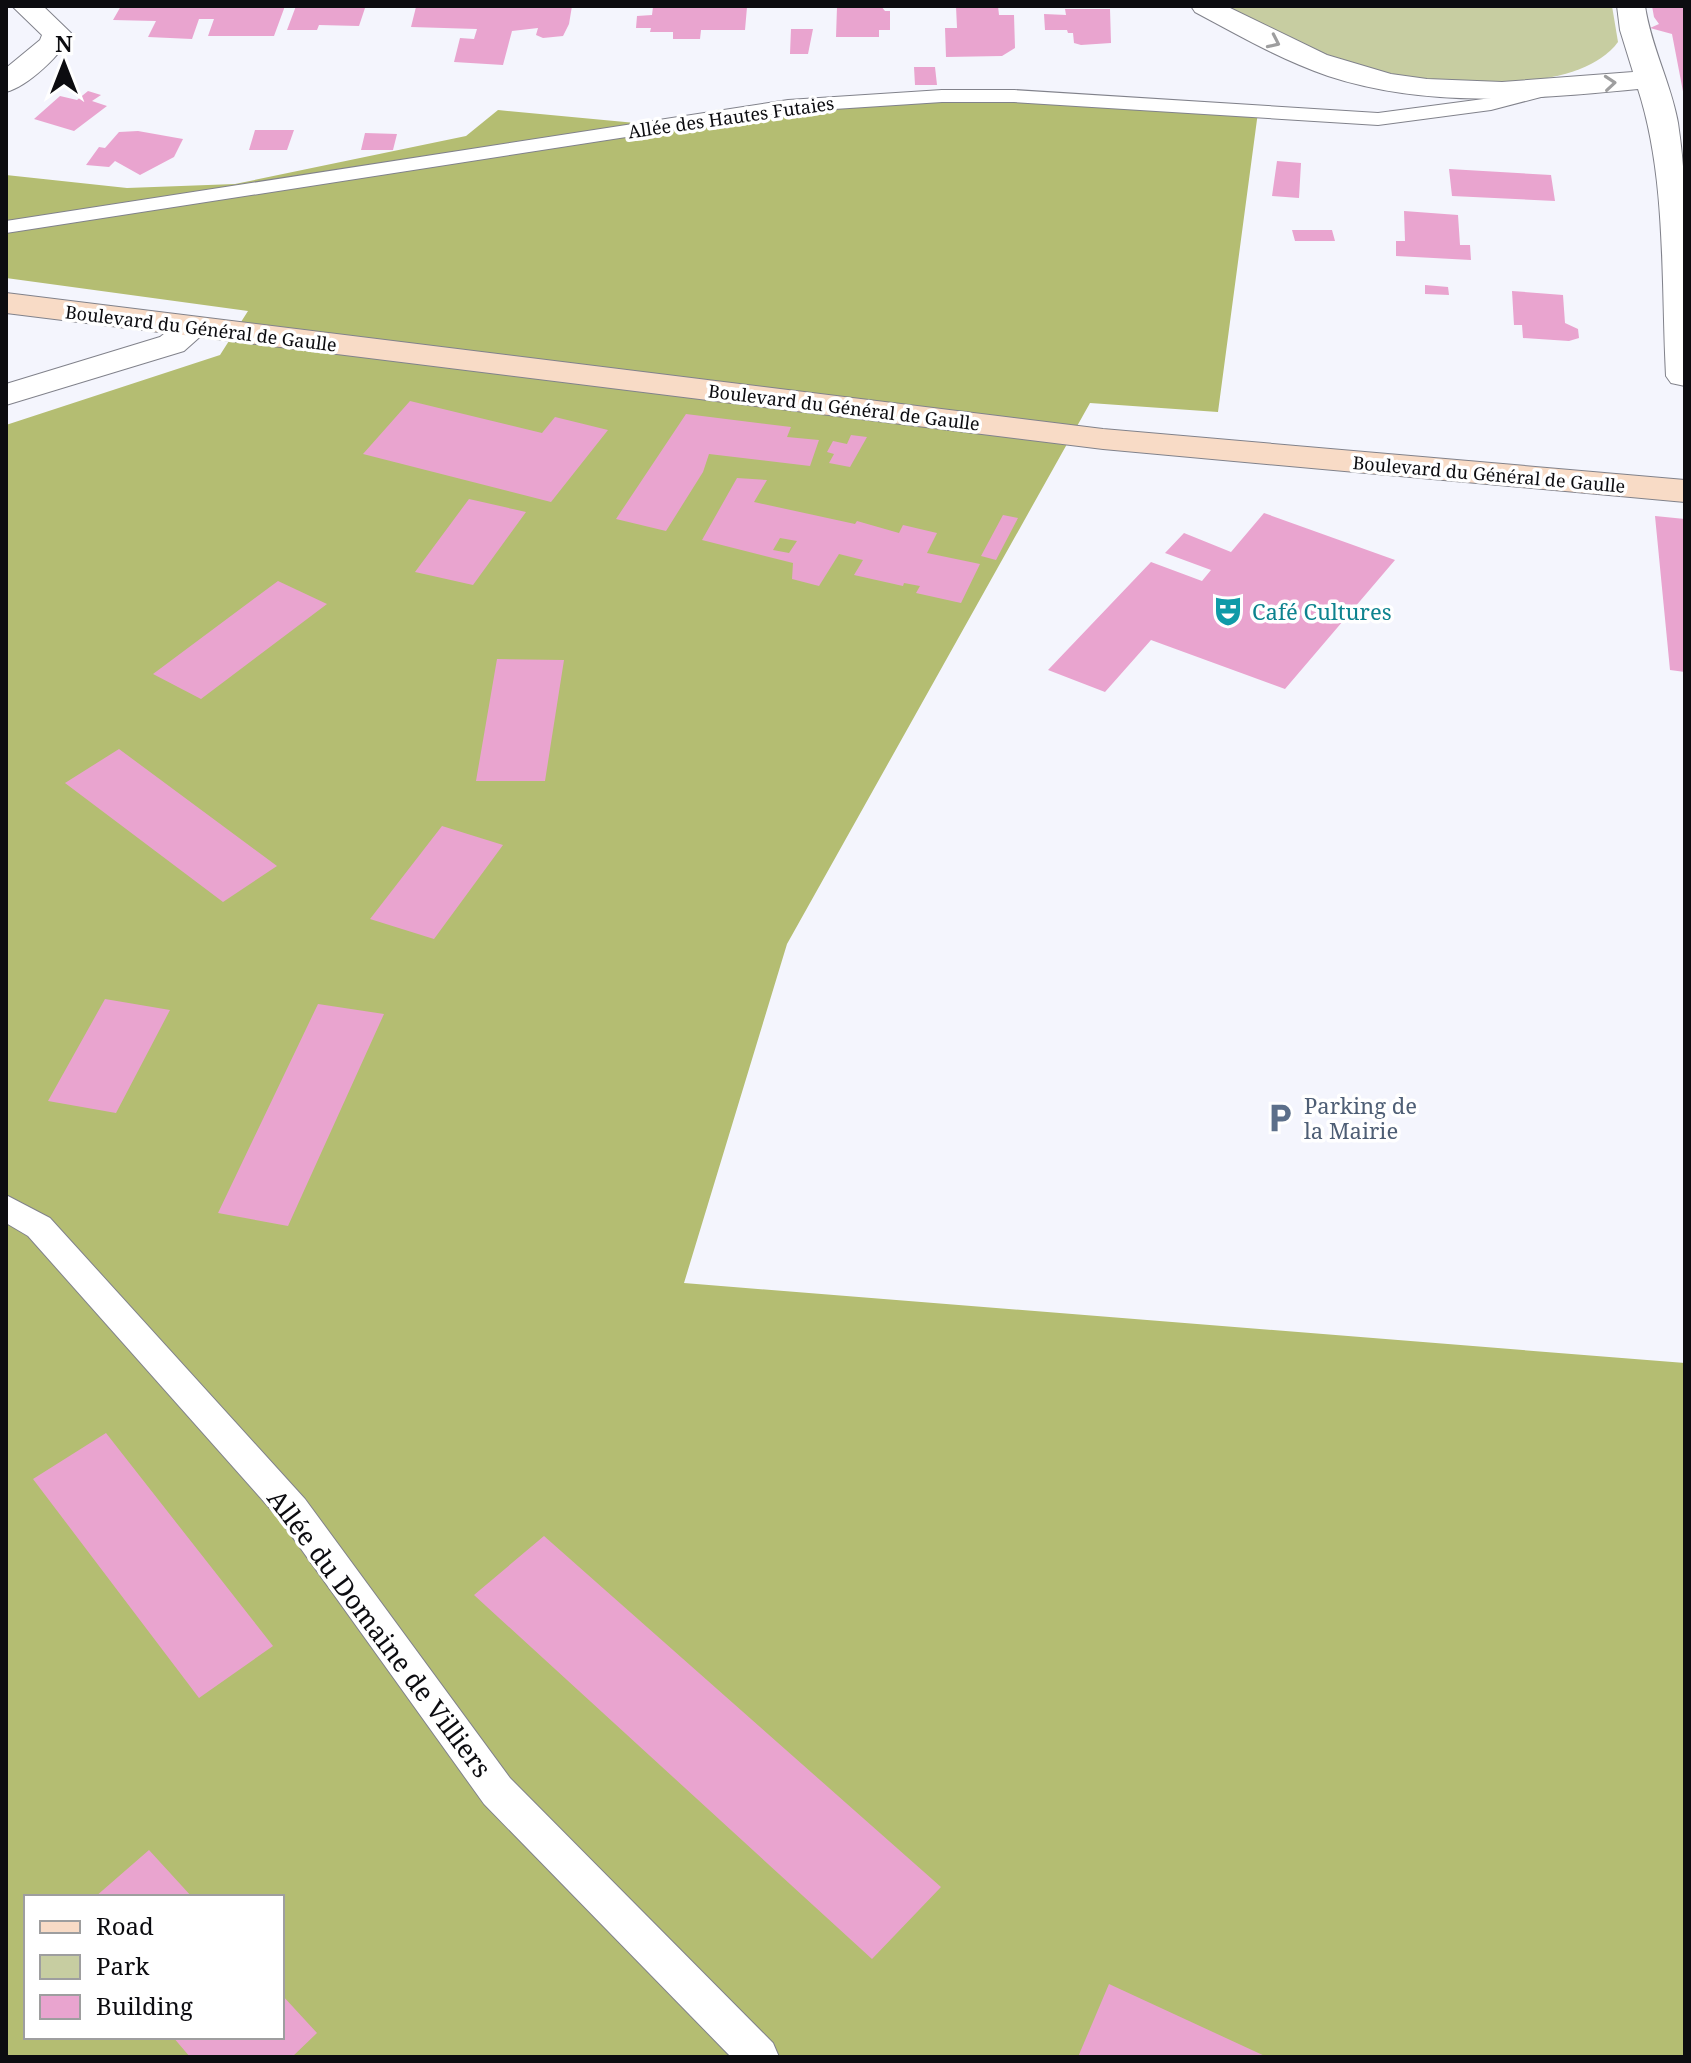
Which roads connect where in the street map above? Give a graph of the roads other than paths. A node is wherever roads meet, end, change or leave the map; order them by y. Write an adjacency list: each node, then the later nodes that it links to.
1 (26, 6): 5 (street)
2 (1205, 6): 6 (street, one-way to 6)
3 (1631, 6): 4 (street)
4 (1650, 79): 6 (street, one-way to 4); 10 (street)
5 (6, 83)
6 (1555, 88): 7 (lane, Allée des Hautes Futaies)
7 (6, 227)
8 (6, 303): 9 (main road, Boulevard du Général de Gaulle)
9 (194, 327): 11 (street); 12 (main road, Boulevard du Général de Gaulle)
10 (1683, 376)
11 (6, 395)
12 (1685, 491)
13 (6, 1208): 14 (lane, Allée du Domaine de Villiers)
14 (759, 2057)

